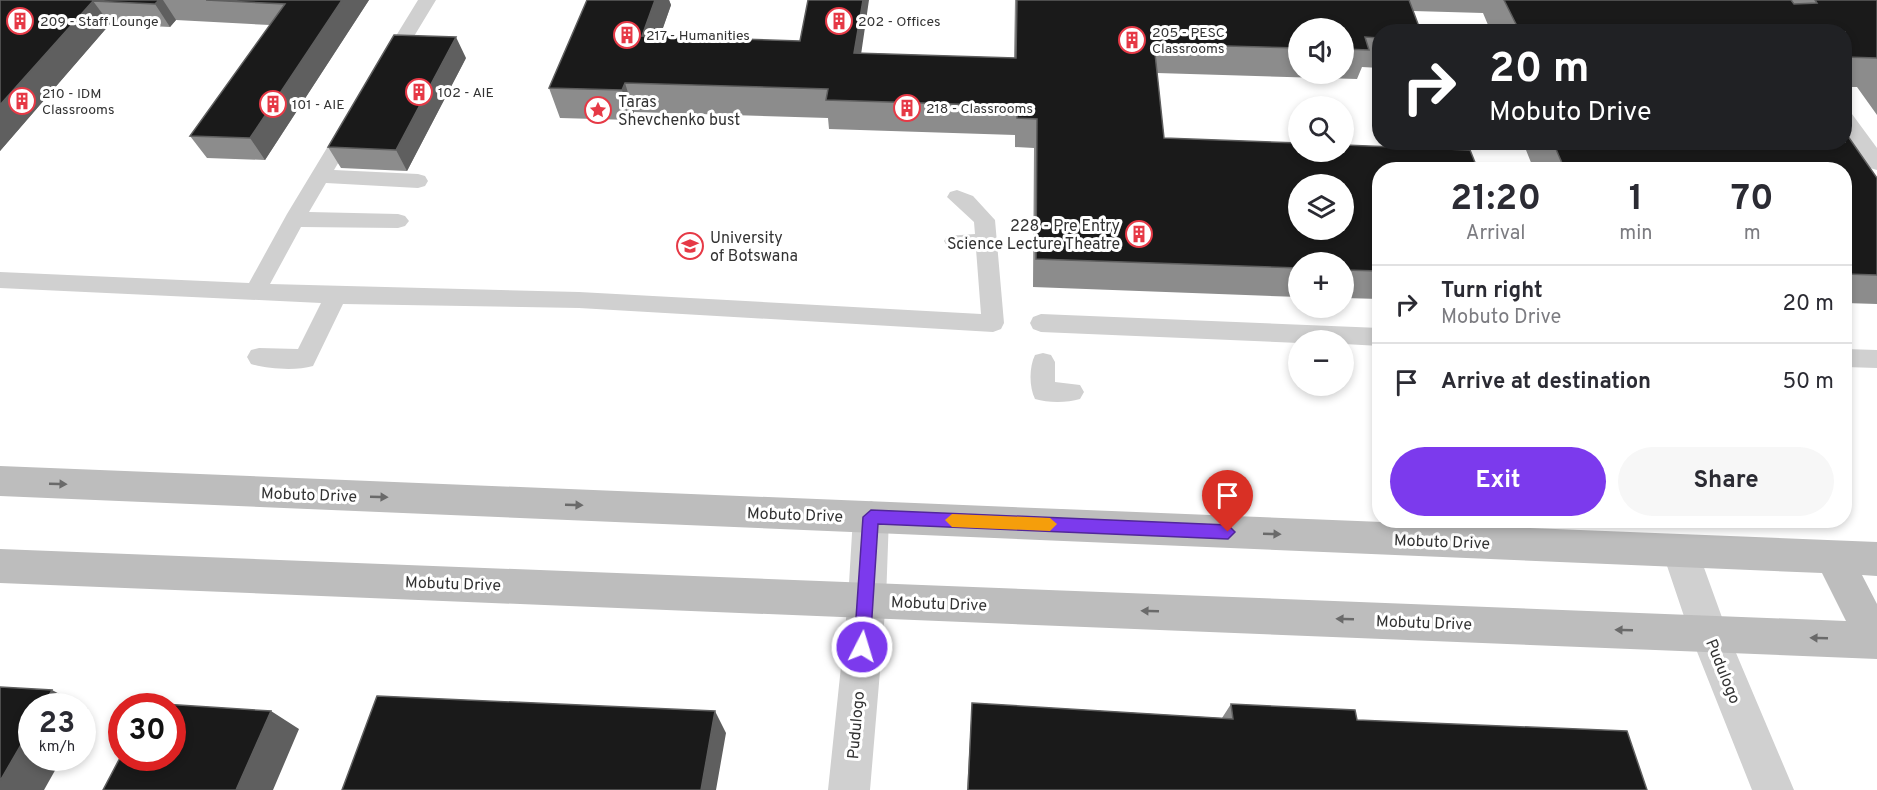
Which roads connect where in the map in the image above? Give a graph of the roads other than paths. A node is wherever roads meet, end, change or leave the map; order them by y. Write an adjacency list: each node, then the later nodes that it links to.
1 (427, 0): 2 (lane)
2 (382, 75)
3 (359, 112): 6 (lane)
4 (1852, 128): 5 (lane)
5 (1877, 163)
6 (319, 176): 7 (lane); 9 (lane)
7 (418, 181)
8 (957, 197): 12 (lane)
9 (294, 219): 10 (lane); 14 (lane)
10 (398, 220)
11 (955, 241): 12 (lane)
12 (987, 242): 15 (lane)
13 (0, 280): 14 (lane)
14 (255, 292): 15 (lane)
15 (336, 295): 18 (lane)
16 (1041, 323): 17 (lane)
17 (1372, 337)
18 (259, 357)
19 (1852, 358): 20 (lane)
20 (1877, 359)
21 (1043, 362): 22 (lane)
22 (1072, 392)
23 (0, 481): 24 (main road, Mobuto Drive, one-way to 24)
24 (871, 517): 25 (main road, Mobuto Drive, one-way to 25); 29 (street, Pudulogo)
25 (1680, 551): 26 (main road, Mobuto Drive); 30 (street, Pudulogo)
26 (1833, 557): 27 (main road, Mobuto Drive); 31 (main road)
27 (1877, 559)
28 (0, 566): 29 (main road, Mobutu Drive)
29 (867, 600): 30 (main road, Mobutu Drive, one-way to 29); 32 (street, Pudulogo)
30 (1709, 633): 31 (main road, Mobutu Drive, one-way to 30); 33 (street, Pudulogo)
31 (1876, 641)
32 (849, 790)
33 (1773, 790)

